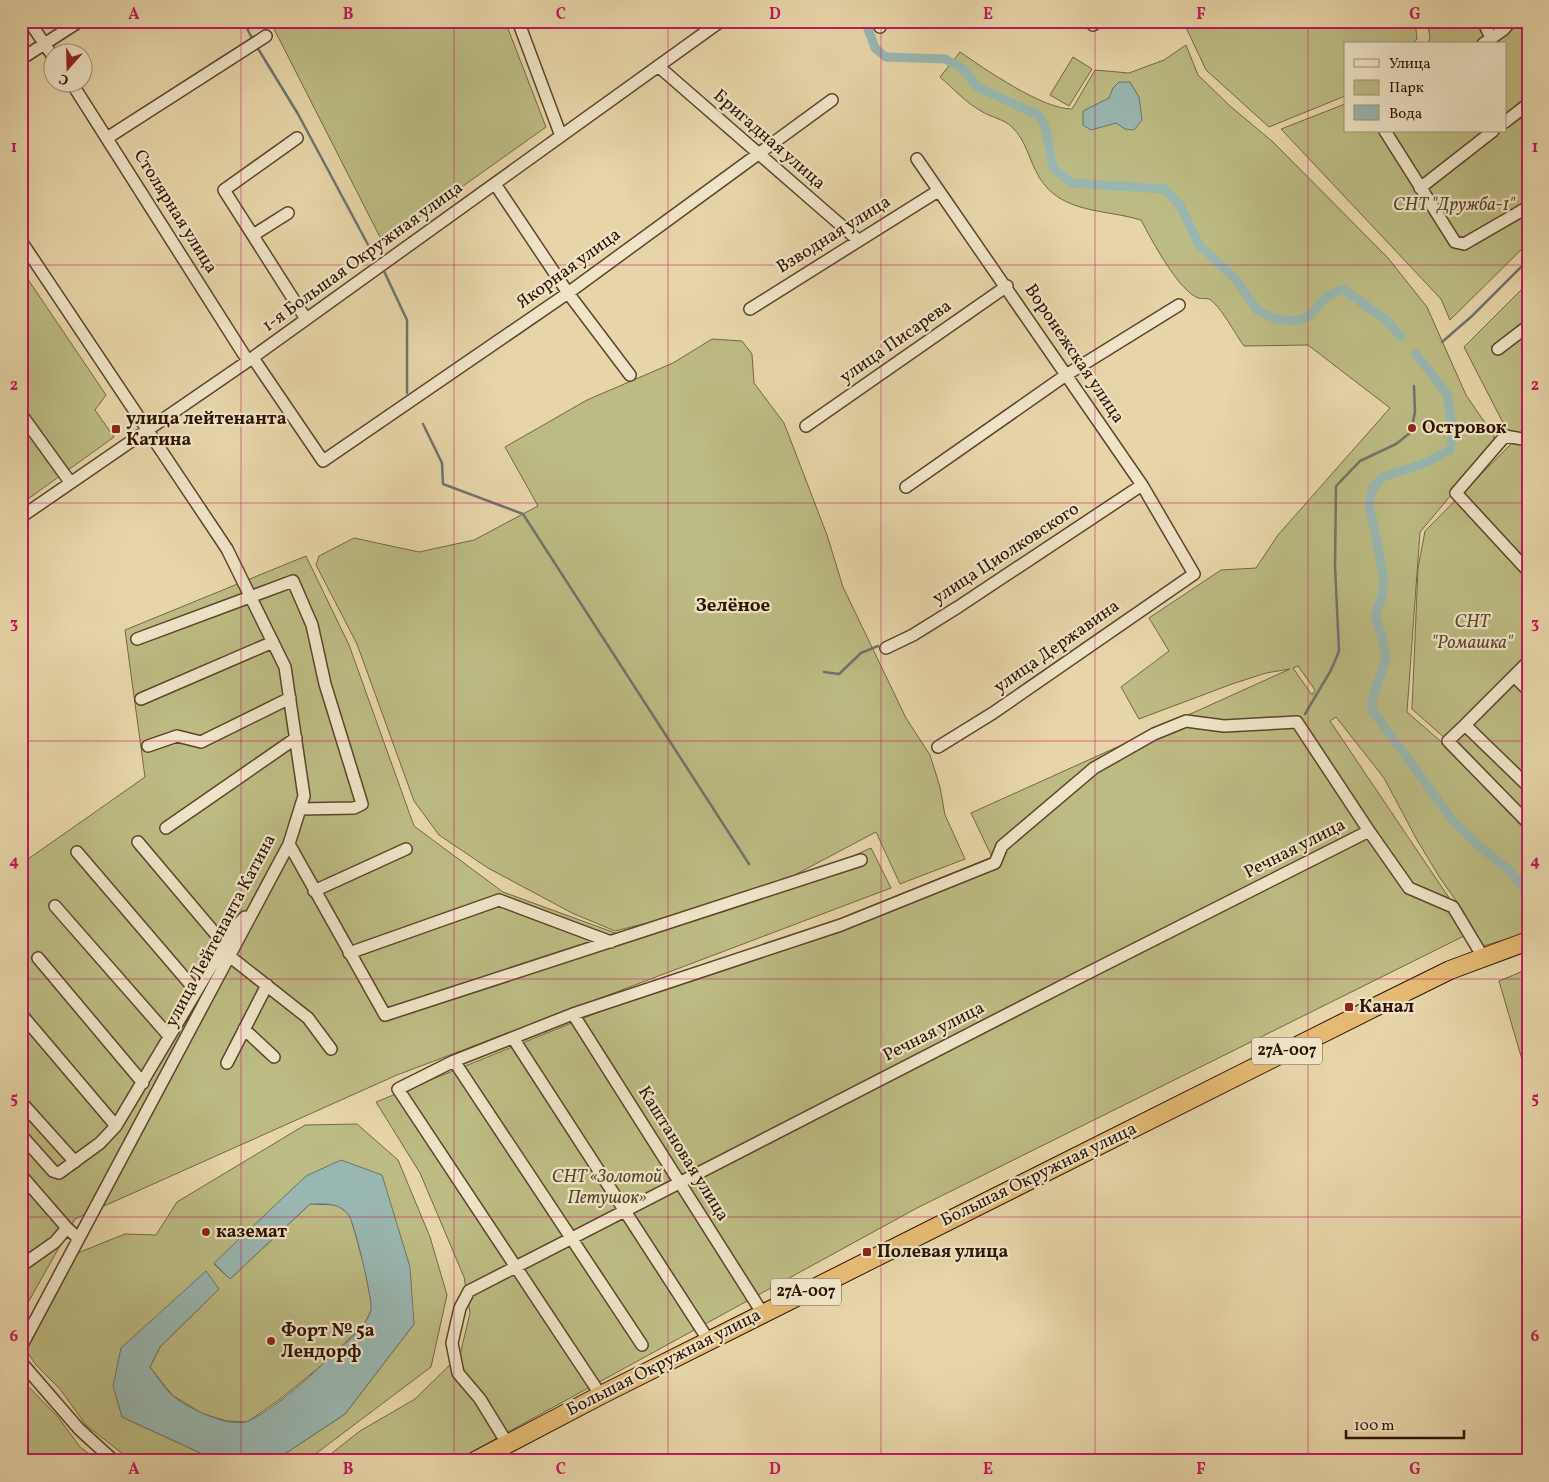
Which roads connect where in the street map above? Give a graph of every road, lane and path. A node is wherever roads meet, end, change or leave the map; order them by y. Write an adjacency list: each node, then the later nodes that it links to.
1 (28, 21): 9 (street)
2 (80, 21): 10 (street)
3 (518, 21): 20 (street)
4 (721, 21): 13 (street, 1-я Большая Окружная улица)
5 (1482, 21): 8 (street)
6 (1511, 21): 8 (street)
7 (266, 36): 21 (street)
8 (1487, 41)
9 (44, 42)
10 (48, 42)
11 (42, 46): 12 (street)
12 (21, 60)
13 (658, 66): 20 (street, 1-я Большая Окружная улица); 23 (street, Бригадная улица)
14 (77, 92): 21 (street, Столярная улица)
15 (832, 100): 23 (street, Якорная улица)
16 (1528, 104): 17 (street)
17 (1506, 121)
18 (1386, 132): 26 (street)
19 (1492, 132): 26 (street)
20 (561, 136): 25 (street, 1-я Большая Окружная улица)
21 (107, 138): 40 (street, Столярная улица)
22 (297, 138): 30 (street)
23 (757, 153): 31 (street, Бригадная улица); 34 (street, Якорная улица)
24 (917, 159): 27 (street, Воронежская улица)
25 (495, 184): 34 (street); 37 (street, 1-я Большая Окружная улица)
26 (1420, 188): 28 (street)
27 (938, 191): 31 (street, Взводная улица); 33 (street, Воронежская улица)
28 (1528, 207)
29 (288, 213): 30 (street)
30 (253, 235): 37 (street)
31 (858, 240): 36 (street, Взводная улица)
32 (21, 241): 45 (street, улица Лейтенанта Катина)
33 (1007, 286): 41 (street, Воронежская улица); 44 (street, улица Писарева)
34 (568, 293): 42 (street); 47 (street, Якорная улица)
35 (1178, 306): 41 (street)
36 (750, 309)
37 (306, 319): 40 (street, 1-я Большая Окружная улица)
38 (1528, 326): 39 (street)
39 (1498, 349)
40 (251, 359): 45 (street, 1-я Большая Окружная улица); 47 (street, Столярная улица)
41 (1066, 375): 49 (street, Воронежская улица); 50 (street)
42 (630, 376)
43 (21, 414): 48 (street)
44 (806, 426)
45 (149, 430): 48 (street, 1-я Большая Окружная улица); 54 (street, улица Лейтенанта Катина)
46 (1528, 440): 52 (street)
47 (323, 461)
48 (70, 482): 51 (street, 1-я Большая Окружная улица)
49 (1142, 485): 53 (street, Воронежская улица); 57 (street, улица Циолковского)
50 (906, 487)
51 (21, 517)
52 (1528, 571)
53 (1194, 574): 66 (street, улица Державина)
54 (250, 596): 55 (street); 56 (street, улица Лейтенанта Катина); 68 (street)
55 (137, 639)
56 (273, 642): 61 (street, улица Лейтенанта Катина); 62 (street)
57 (886, 648)
58 (1528, 662): 59 (street)
59 (1514, 676): 60 (street); 63 (street)
60 (1528, 690)
61 (290, 698): 64 (street, улица Лейтенанта Катина); 65 (street)
62 (142, 699)
63 (1465, 725): 67 (street); 69 (street)
64 (296, 738): 68 (street, улица Лейтенанта Катина); 70 (street)
65 (148, 746)
66 (938, 747)
67 (1528, 786)
68 (300, 809): 73 (street, улица Лейтенанта Катина)
69 (1528, 823)
70 (166, 828)
71 (1369, 831): 83 (street); 88 (street); 102 (street, Речная улица)
72 (138, 842): 81 (street)
73 (289, 844): 77 (street); 81 (street, улица Лейтенанта Катина)
74 (406, 848): 77 (street)
75 (77, 852): 86 (street)
76 (861, 860): 80 (street)
77 (314, 891): 82 (street)
78 (55, 906): 90 (street)
79 (1528, 941): 83 (highway, Большая Окружная улица / 27А-007)
80 (612, 942): 82 (street); 82 (street)
81 (226, 950): 85 (street); 86 (street); 105 (street, улица Лейтенанта Катина)
82 (349, 953)
83 (1483, 957): 109 (highway, Большая Окружная улица / 27А-007)
84 (38, 958): 96 (street)
85 (267, 985): 89 (street); 92 (street)
86 (196, 991): 90 (street)
87 (21, 1014): 98 (street)
88 (574, 1014): 91 (street); 102 (street, Каштановая улица)
89 (244, 1029): 93 (street); 95 (street)
90 (169, 1036): 96 (street)
91 (513, 1038): 94 (street); 103 (street)
92 (331, 1049)
93 (274, 1057)
94 (454, 1061): 106 (street); 108 (street)
95 (226, 1063)
96 (143, 1083): 98 (street)
97 (21, 1102): 100 (street)
98 (116, 1126): 100 (street)
99 (21, 1135): 100 (street)
100 (75, 1162)
101 (21, 1175): 104 (street)
102 (681, 1183): 103 (street, Речная улица); 109 (street, Каштановая улица)
103 (626, 1212): 106 (street, Речная улица); 110 (street)
104 (67, 1228): 105 (street); 107 (street)
105 (78, 1238): 112 (street, улица Лейтенанта Катина)
106 (571, 1240): 108 (street, Речная улица); 111 (street)
107 (21, 1266)
108 (516, 1267): 114 (street); 115 (street, Речная улица)
109 (762, 1314): 110 (highway, Большая Окружная улица / 27А-007)
110 (709, 1341): 115 (highway, Большая Окружная улица / 27А-007)
111 (642, 1345)
112 (21, 1347)
113 (21, 1362): 116 (street)
114 (596, 1388)
115 (507, 1443): 117 (highway, Большая Окружная улица / 27А-007)
116 (114, 1461)
117 (475, 1461)

